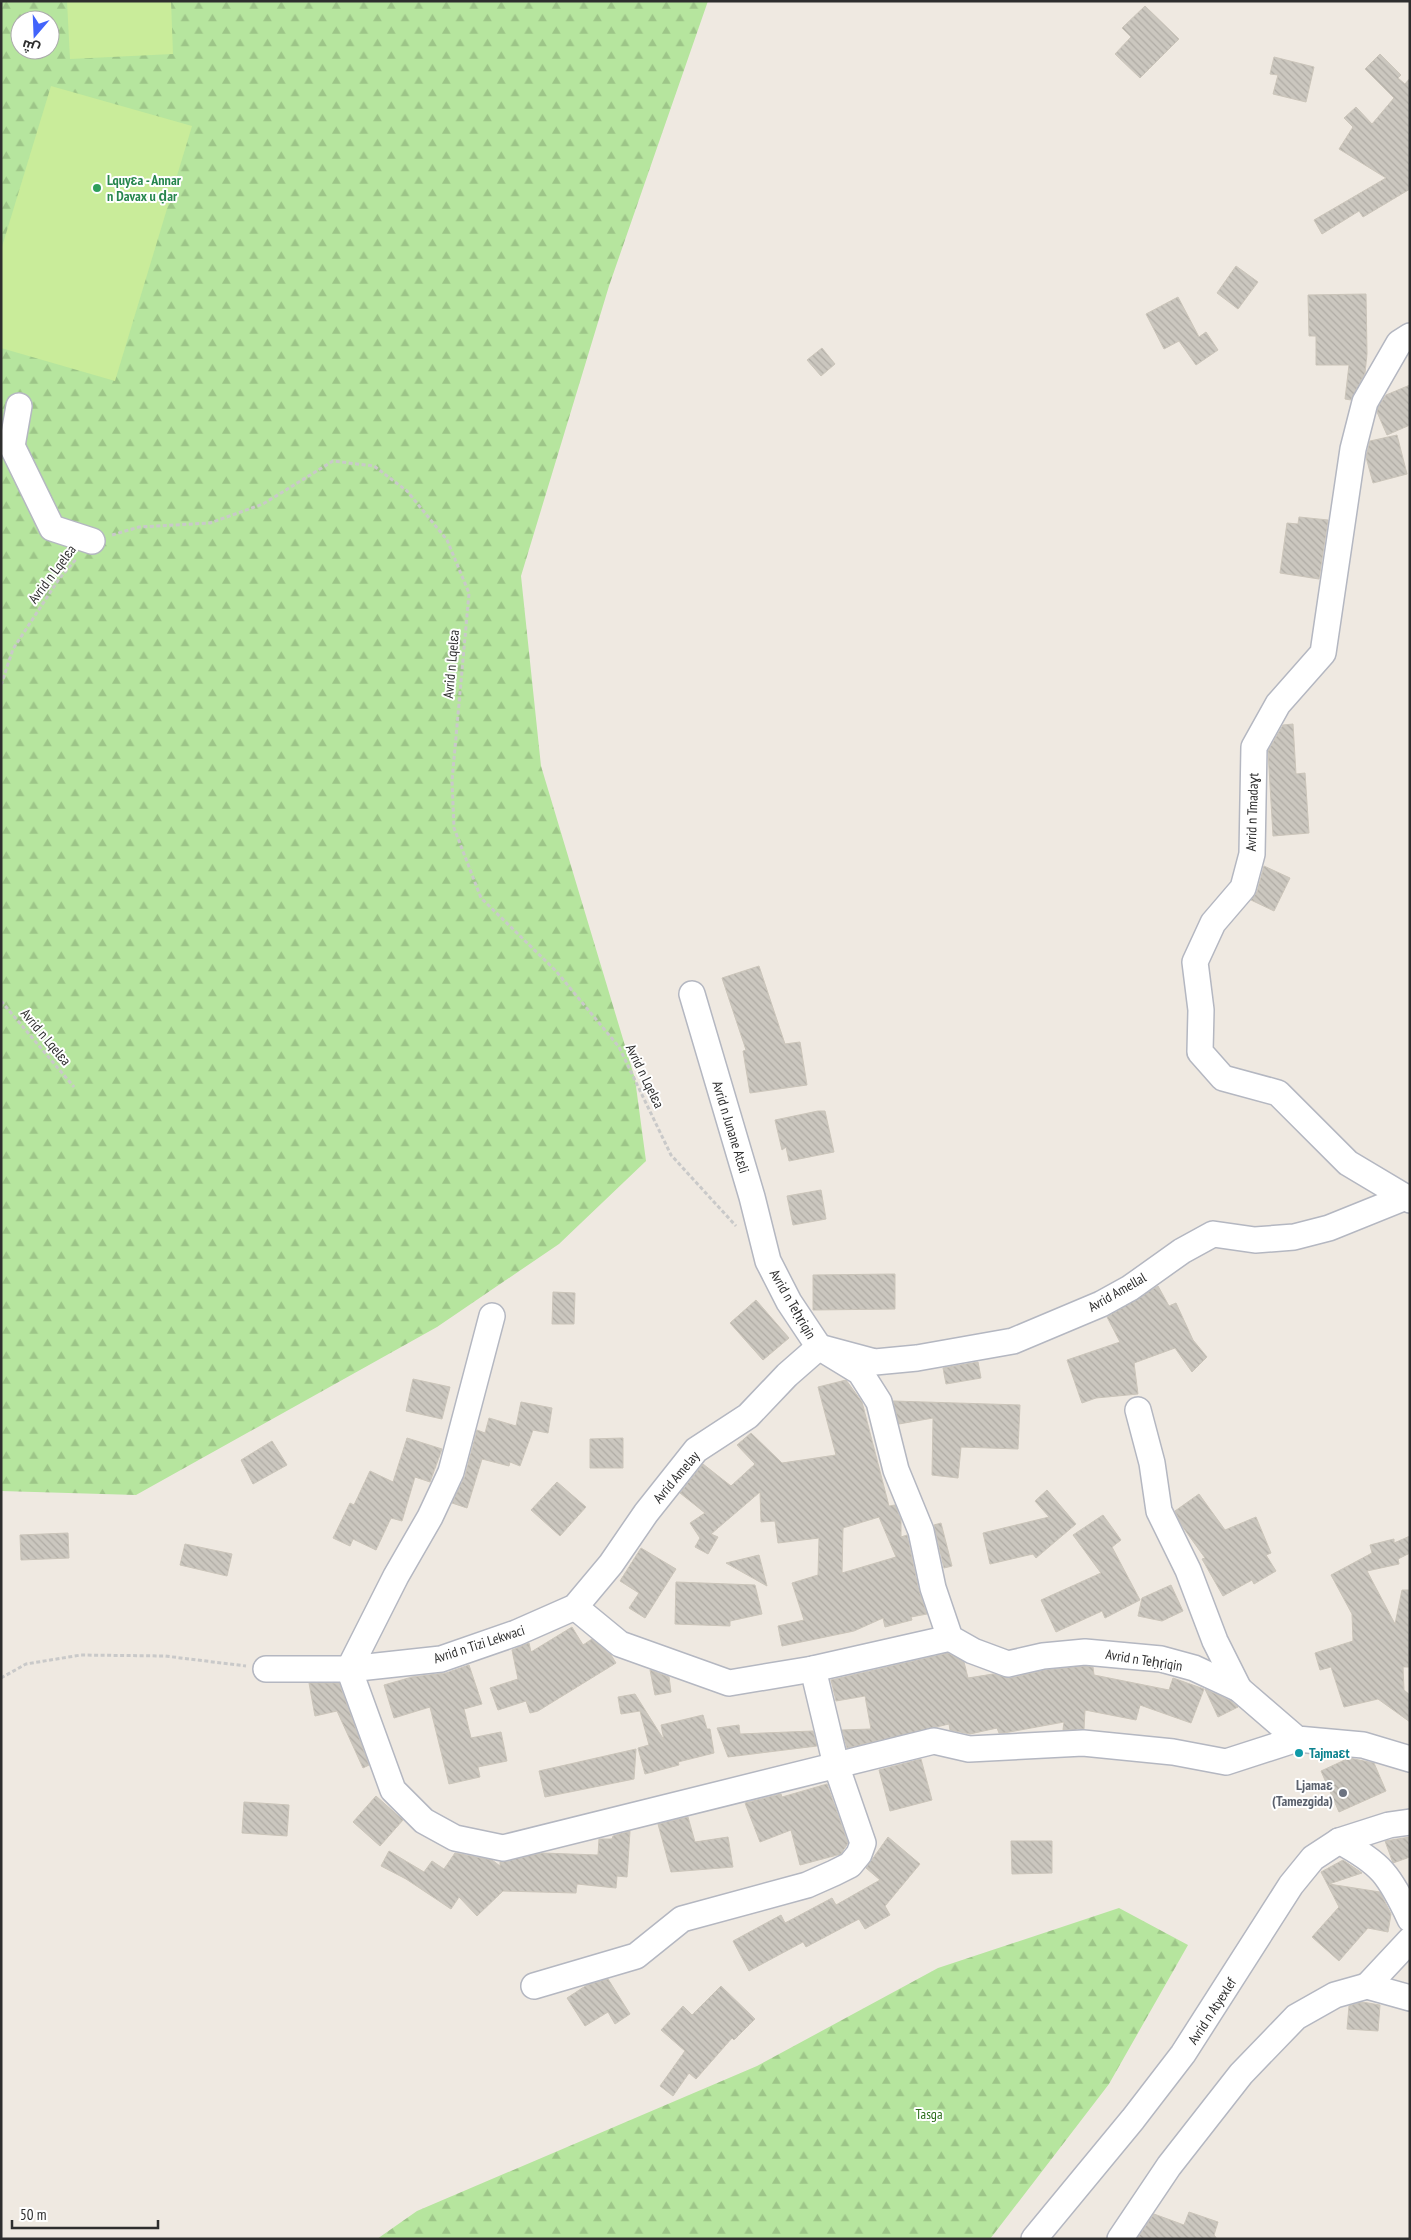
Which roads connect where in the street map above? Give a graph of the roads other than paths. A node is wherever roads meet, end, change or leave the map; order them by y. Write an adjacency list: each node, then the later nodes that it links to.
1 (1410, 336): 5 (street, Avrid n Tmadaɣt)
2 (19, 406): 3 (street)
3 (92, 541)
4 (692, 994): 6 (street, Avrid n Junane Atɛli)
5 (1408, 1199): 8 (street, Avrid Amellal)
6 (768, 1261): 8 (street, Avrid n Teḥṛiqin)
7 (492, 1316): 13 (street)
8 (819, 1347): 10 (street, Avrid Amelay); 11 (street, Avrid n Teḥṛiqin)
9 (1138, 1410): 15 (street)
10 (575, 1608): 13 (street, Avrid n Tizi Lekwaci); 14 (street)
11 (950, 1638): 14 (street); 15 (street, Avrid n Teḥṛiqin)
12 (266, 1669): 13 (street, Avrid n Tizi Lekwaci)
13 (349, 1669): 18 (street)
14 (813, 1669): 18 (street)
15 (1238, 1688): 16 (street, Avrid n Teḥṛiqin)
16 (1297, 1739): 17 (street); 18 (street)
17 (1410, 1759)
18 (836, 1765): 23 (street)
19 (1410, 1822): 20 (street, Avrid n Atyexlef)
20 (1338, 1841): 21 (street); 26 (street, Avrid n Atyexlef)
21 (1410, 1919)
22 (1410, 1940): 24 (street)
23 (534, 1986)
24 (1367, 1986): 25 (street); 27 (street)
25 (1410, 1998)
26 (1034, 2239)
27 (1120, 2239)

